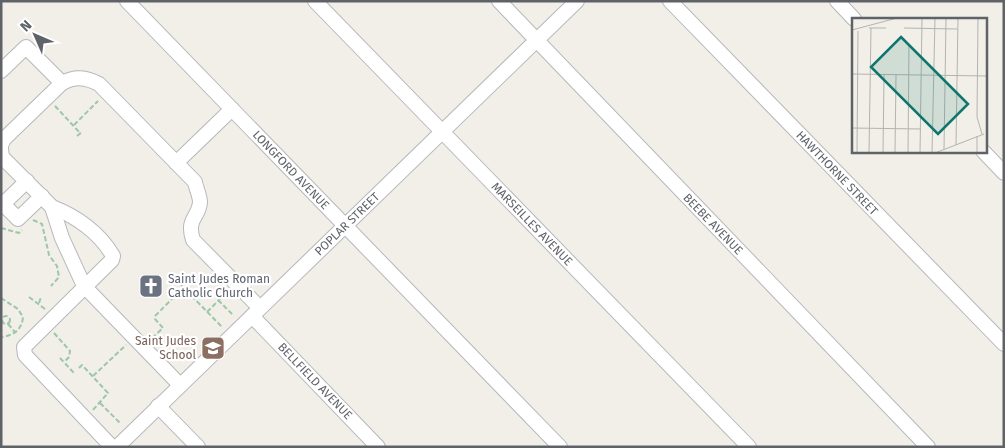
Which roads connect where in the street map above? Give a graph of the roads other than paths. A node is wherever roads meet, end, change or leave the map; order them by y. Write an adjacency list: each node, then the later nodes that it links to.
1 (127, 1): 11 (street, LONGFORD AVENUE)
2 (315, 1): 12 (street, MARSEILLES AVENUE)
3 (499, 1): 8 (street, BEEBE AVENUE)
4 (577, 1): 8 (street, POPLAR STREET)
5 (670, 1): 25 (street, HAWTHORNE STREET)
6 (837, 1): 7 (street)
7 (853, 18)
8 (537, 40): 12 (street, POPLAR STREET); 34 (street, BEEBE AVENUE)
9 (1, 71): 10 (street)
10 (62, 83): 13 (street); 15 (street, BELLFIELD AVENUE)
11 (232, 109): 15 (street); 22 (street, LONGFORD AVENUE)
12 (442, 132): 22 (street, POPLAR STREET); 33 (street, MARSEILLES AVENUE)
13 (2, 142): 16 (street)
14 (984, 152): 17 (street)
15 (176, 163): 24 (street, BELLFIELD AVENUE)
16 (5, 166): 18 (street)
17 (1004, 173)
18 (27, 181): 19 (street); 20 (street)
19 (42, 196): 20 (street); 21 (street)
20 (2, 205)
21 (52, 207): 23 (street); 23 (street)
22 (345, 226): 24 (street, POPLAR STREET); 32 (street, LONGFORD AVENUE)
23 (84, 286): 26 (street); 28 (street)
24 (256, 312): 26 (street, POPLAR STREET); 31 (street, BELLFIELD AVENUE)
25 (1004, 344)
26 (180, 385): 27 (street, POPLAR STREET)
27 (158, 406): 29 (street, POPLAR STREET); 30 (street)
28 (112, 447)
29 (116, 447)
30 (198, 447)
31 (378, 447)
32 (560, 447)
33 (749, 447)
34 (928, 447)

